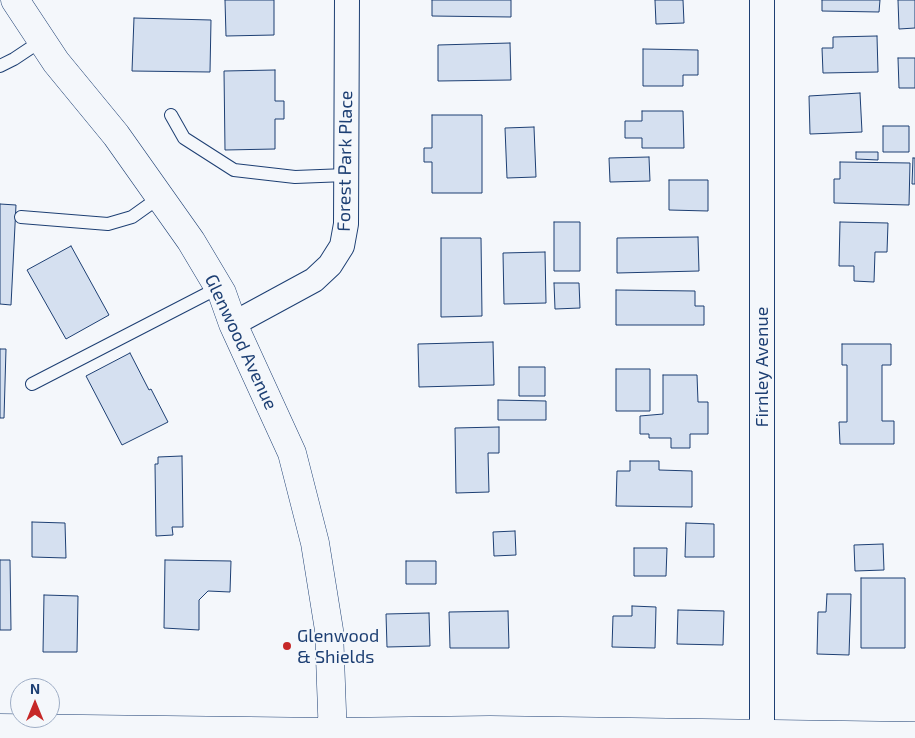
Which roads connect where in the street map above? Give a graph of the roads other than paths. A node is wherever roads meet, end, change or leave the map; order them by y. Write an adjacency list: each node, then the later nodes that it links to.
1 (15, 0): 4 (main road, Glenwood Avenue)
2 (347, 0): 7 (street, Forest Park Place)
3 (762, 0): 14 (street, Firnley Avenue)
4 (41, 41): 5 (lane); 8 (main road, Glenwood Avenue)
5 (0, 66)
6 (171, 115): 7 (lane)
7 (346, 175): 11 (street, Forest Park Place)
8 (160, 197): 9 (lane); 10 (main road, Glenwood Avenue)
9 (21, 217)
10 (218, 288): 11 (main road, Glenwood Avenue); 12 (lane)
11 (234, 324): 15 (main road, Glenwood Avenue)
12 (32, 384)
13 (0, 728): 15 (main road)
14 (762, 734): 15 (main road); 16 (main road)
15 (332, 735)
16 (915, 736)

